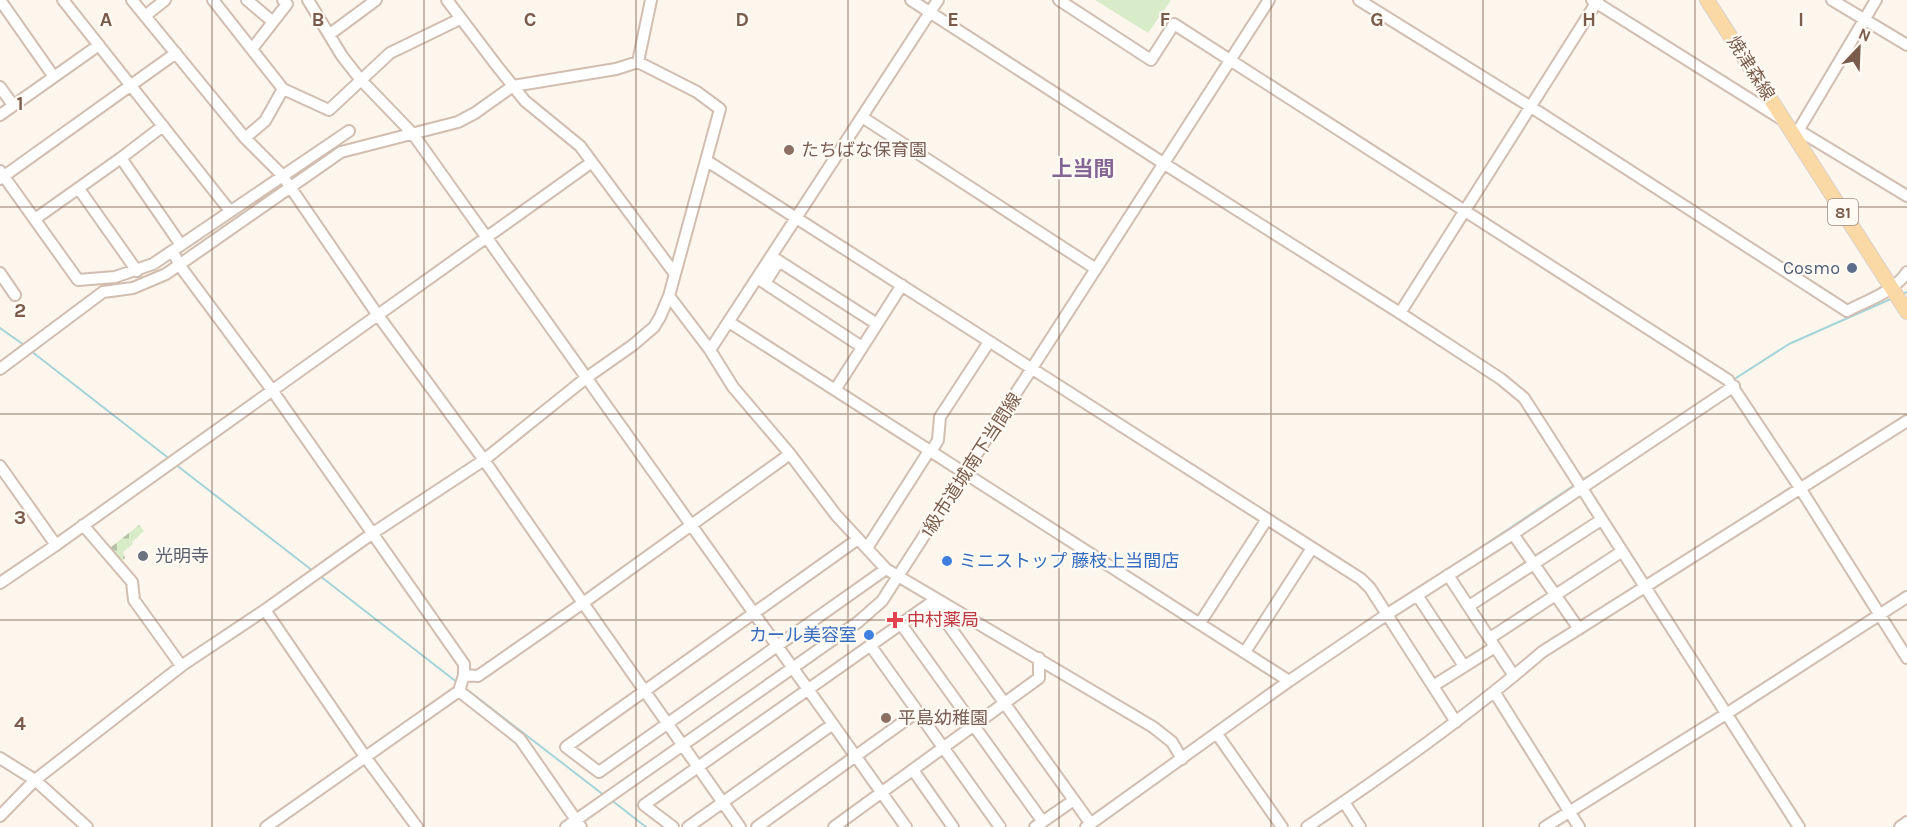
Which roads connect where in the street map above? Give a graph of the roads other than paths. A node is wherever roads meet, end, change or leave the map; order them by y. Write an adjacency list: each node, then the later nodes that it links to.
1 (0, 0): 33 (street)
2 (63, 0): 27 (street)
3 (132, 0): 22 (street)
4 (165, 0): 22 (street)
5 (247, 0): 25 (street)
6 (283, 0): 25 (street)
7 (308, 0): 26 (street)
8 (376, 0): 26 (street)
9 (447, 0): 23 (street)
10 (651, 0): 32 (street)
11 (911, 0): 21 (street)
12 (938, 0): 21 (street)
13 (1059, 0): 31 (street)
14 (1269, 0): 31 (street, 1級市道城南下当間線)
15 (1359, 0): 40 (street)
16 (1707, 0): 43 (main road, 焼津森線 / 81)
17 (1832, 0): 24 (street)
18 (1876, 0): 24 (street)
19 (1596, 1): 40 (street); 43 (street)
20 (218, 2): 29 (street)
21 (929, 13): 42 (street); 52 (street)
22 (145, 16): 30 (street)
23 (460, 19): 34 (street); 35 (street)
24 (1865, 20): 28 (street); 46 (street)
25 (273, 22): 29 (street)
26 (330, 34): 34 (street)
27 (99, 45): 33 (street); 37 (street)
28 (1907, 45)
29 (252, 49): 38 (street)
30 (176, 52): 37 (street); 48 (street)
31 (1230, 60): 52 (street, 1級市道城南下当間線); 59 (street)
32 (638, 62): 35 (street); 50 (street)
33 (54, 77): 39 (street)
34 (360, 79): 38 (street); 47 (street)
35 (513, 86): 47 (street); 51 (street)
36 (0, 87): 39 (street)
37 (130, 87): 44 (street); 53 (street)
38 (283, 89): 48 (street)
39 (13, 105): 41 (street)
40 (1532, 107): 59 (street); 73 (street)
41 (0, 115)
42 (862, 117): 60 (street); 66 (street)
43 (1784, 120): 46 (main road, 焼津森線 / 81)
44 (163, 126): 49 (street); 58 (street)
45 (349, 130): 54 (street)
46 (1796, 133): 57 (street); 73 (main road, 81)
47 (413, 134): 55 (street); 62 (street)
48 (245, 138): 54 (street)
49 (121, 158): 56 (street); 63 (street)
50 (707, 161): 60 (street); 70 (street)
51 (592, 162): 62 (street); 70 (street)
52 (1163, 163): 66 (street, 1級市道城南下当間線); 77 (street)
53 (1, 175): 61 (street)
54 (282, 175): 55 (street); 58 (street)
55 (291, 187): 65 (street); 78 (street)
56 (79, 189): 61 (street); 67 (street)
57 (1907, 196)
58 (230, 211): 63 (street)
59 (1464, 212): 77 (street); 87 (street)
60 (796, 218): 64 (street); 72 (street)
61 (34, 219): 67 (street)
62 (487, 237): 78 (street); 86 (street)
63 (177, 249): 65 (street); 67 (street)
64 (775, 258): 71 (street); 80 (street)
65 (180, 266): 84 (street); 88 (street)
66 (1096, 269): 85 (street, 1級市道城南下当間線)
67 (137, 271)
68 (1907, 272): 73 (street)
69 (0, 273): 74 (street)
70 (675, 274): 75 (street)
71 (761, 280): 79 (street); 82 (street)
72 (902, 285): 80 (street); 81 (street)
73 (1892, 288): 76 (main road, 81)
74 (15, 295)
75 (669, 296): 83 (street); 86 (street)
76 (1904, 308)
77 (1400, 313): 96 (street)
78 (377, 314): 88 (street); 93 (street)
79 (729, 322): 83 (street); 89 (street)
80 (877, 324): 82 (street)
81 (989, 342): 85 (street); 91 (street)
82 (862, 347): 89 (street)
83 (710, 350): 92 (street)
84 (0, 369)
85 (1032, 369): 95 (street, 1級市道城南下当間線); 98 (street)
86 (586, 378): 93 (street); 101 (street)
87 (1731, 383): 96 (street); 97 (street)
88 (272, 390): 100 (street); 102 (street)
89 (835, 390): 91 (street)
90 (1907, 421): 97 (street)
91 (930, 451): 95 (street); 106 (street)
92 (790, 454): 101 (street); 104 (street)
93 (484, 460): 102 (street); 119 (street)
94 (0, 466): 105 (street)
95 (965, 474): 112 (street, 1級市道城南下当間線); 125 (street)
96 (1578, 483): 99 (street); 103 (street)
97 (1800, 488): 114 (street); 124 (street)
98 (1267, 519): 107 (street); 125 (street)
99 (1601, 520): 108 (street); 109 (street)
100 (84, 525): 105 (street); 134 (street)
101 (692, 525): 119 (street); 123 (street)
102 (373, 533): 121 (street); 137 (street)
103 (1513, 534): 109 (street); 111 (street)
104 (858, 539): 106 (street); 123 (street)
105 (56, 545): 113 (street)
106 (867, 548): 110 (street)
107 (1312, 548): 122 (street); 131 (street)
108 (1621, 552): 114 (street); 116 (street)
109 (1534, 564): 116 (street); 120 (street)
110 (886, 569): 112 (street); 129 (street)
111 (1448, 575): 115 (street); 120 (street)
112 (899, 577): 118 (street); 136 (street, 1級市道城南下当間線)
113 (0, 583)
114 (1645, 588): 127 (street); 147 (street)
115 (1417, 595): 122 (street); 135 (street)
116 (1555, 596): 127 (street); 128 (street)
117 (1907, 597): 124 (street)
118 (934, 600): 126 (street); 132 (street); 145 (street)
119 (582, 603): 137 (street); 143 (street)
120 (1469, 606): 128 (street)
121 (266, 610): 134 (street); 157 (street)
122 (1384, 611): 139 (street); 140 (street)
123 (755, 613): 129 (street); 143 (street)
124 (1879, 615): 133 (street); 147 (street)
125 (1200, 623): 131 (street)
126 (901, 624): 130 (street); 151 (street)
127 (1579, 629): 138 (street)
128 (1492, 642): 135 (street); 138 (street)
129 (778, 645): 136 (street); 149 (street)
130 (870, 645): 141 (street); 146 (street)
131 (1245, 652): 139 (street)
132 (1039, 658): 145 (street); 158 (street)
133 (1907, 658)
134 (184, 664): 161 (street)
135 (1464, 666): 140 (street)
136 (793, 667): 141 (street); 153 (street, 1級市道城南下当間線)
137 (464, 675): 142 (street)
138 (1514, 676): 144 (street)
139 (1289, 681): 152 (street)
140 (1433, 686): 148 (street)
141 (808, 688): 150 (street); 159 (street)
142 (459, 691): 157 (street); 169 (street)
143 (644, 693): 149 (street); 149 (street)
144 (1495, 693): 148 (street); 166 (street)
145 (1006, 703): 151 (street); 163 (street)
146 (917, 712): 154 (street); 155 (street)
147 (1726, 714): 166 (street); 189 (street)
148 (1456, 722): 164 (street)
149 (666, 724): 153 (street)
150 (833, 724): 155 (street); 165 (street)
151 (975, 726): 154 (street); 170 (street)
152 (1217, 734): 158 (street); 184 (street)
153 (682, 746): 159 (street); 169 (street, 1級市道城南下当間線)
154 (944, 748): 160 (street); 183 (street)
155 (856, 756): 162 (street); 180 (street)
156 (0, 758): 161 (street)
157 (366, 758): 174 (street); 175 (street)
158 (1182, 759): 171 (street)
159 (697, 767): 165 (street); 177 (street)
160 (913, 770): 162 (street); 182 (street)
161 (35, 780): 167 (street); 173 (street)
162 (882, 792): 172 (street); 181 (street)
163 (1074, 800): 170 (street); 171 (street)
164 (1344, 801): 185 (street); 186 (street)
165 (722, 802): 178 (street); 179 (street)
166 (1569, 812): 187 (street); 188 (street)
167 (0, 816)
168 (1907, 822): 190 (street)
169 (578, 823): 176 (street, 1級市道城南下当間線)
170 (1039, 824)
171 (1088, 825)
172 (903, 826)
173 (87, 827)
174 (267, 827)
175 (417, 827)
176 (566, 827)
177 (673, 827)
178 (688, 827)
179 (740, 827)
180 (757, 827)
181 (834, 827)
182 (953, 827)
183 (1000, 827)
184 (1282, 827)
185 (1307, 827)
186 (1360, 827)
187 (1545, 827)
188 (1579, 827)
189 (1799, 827)
190 (1900, 827)

